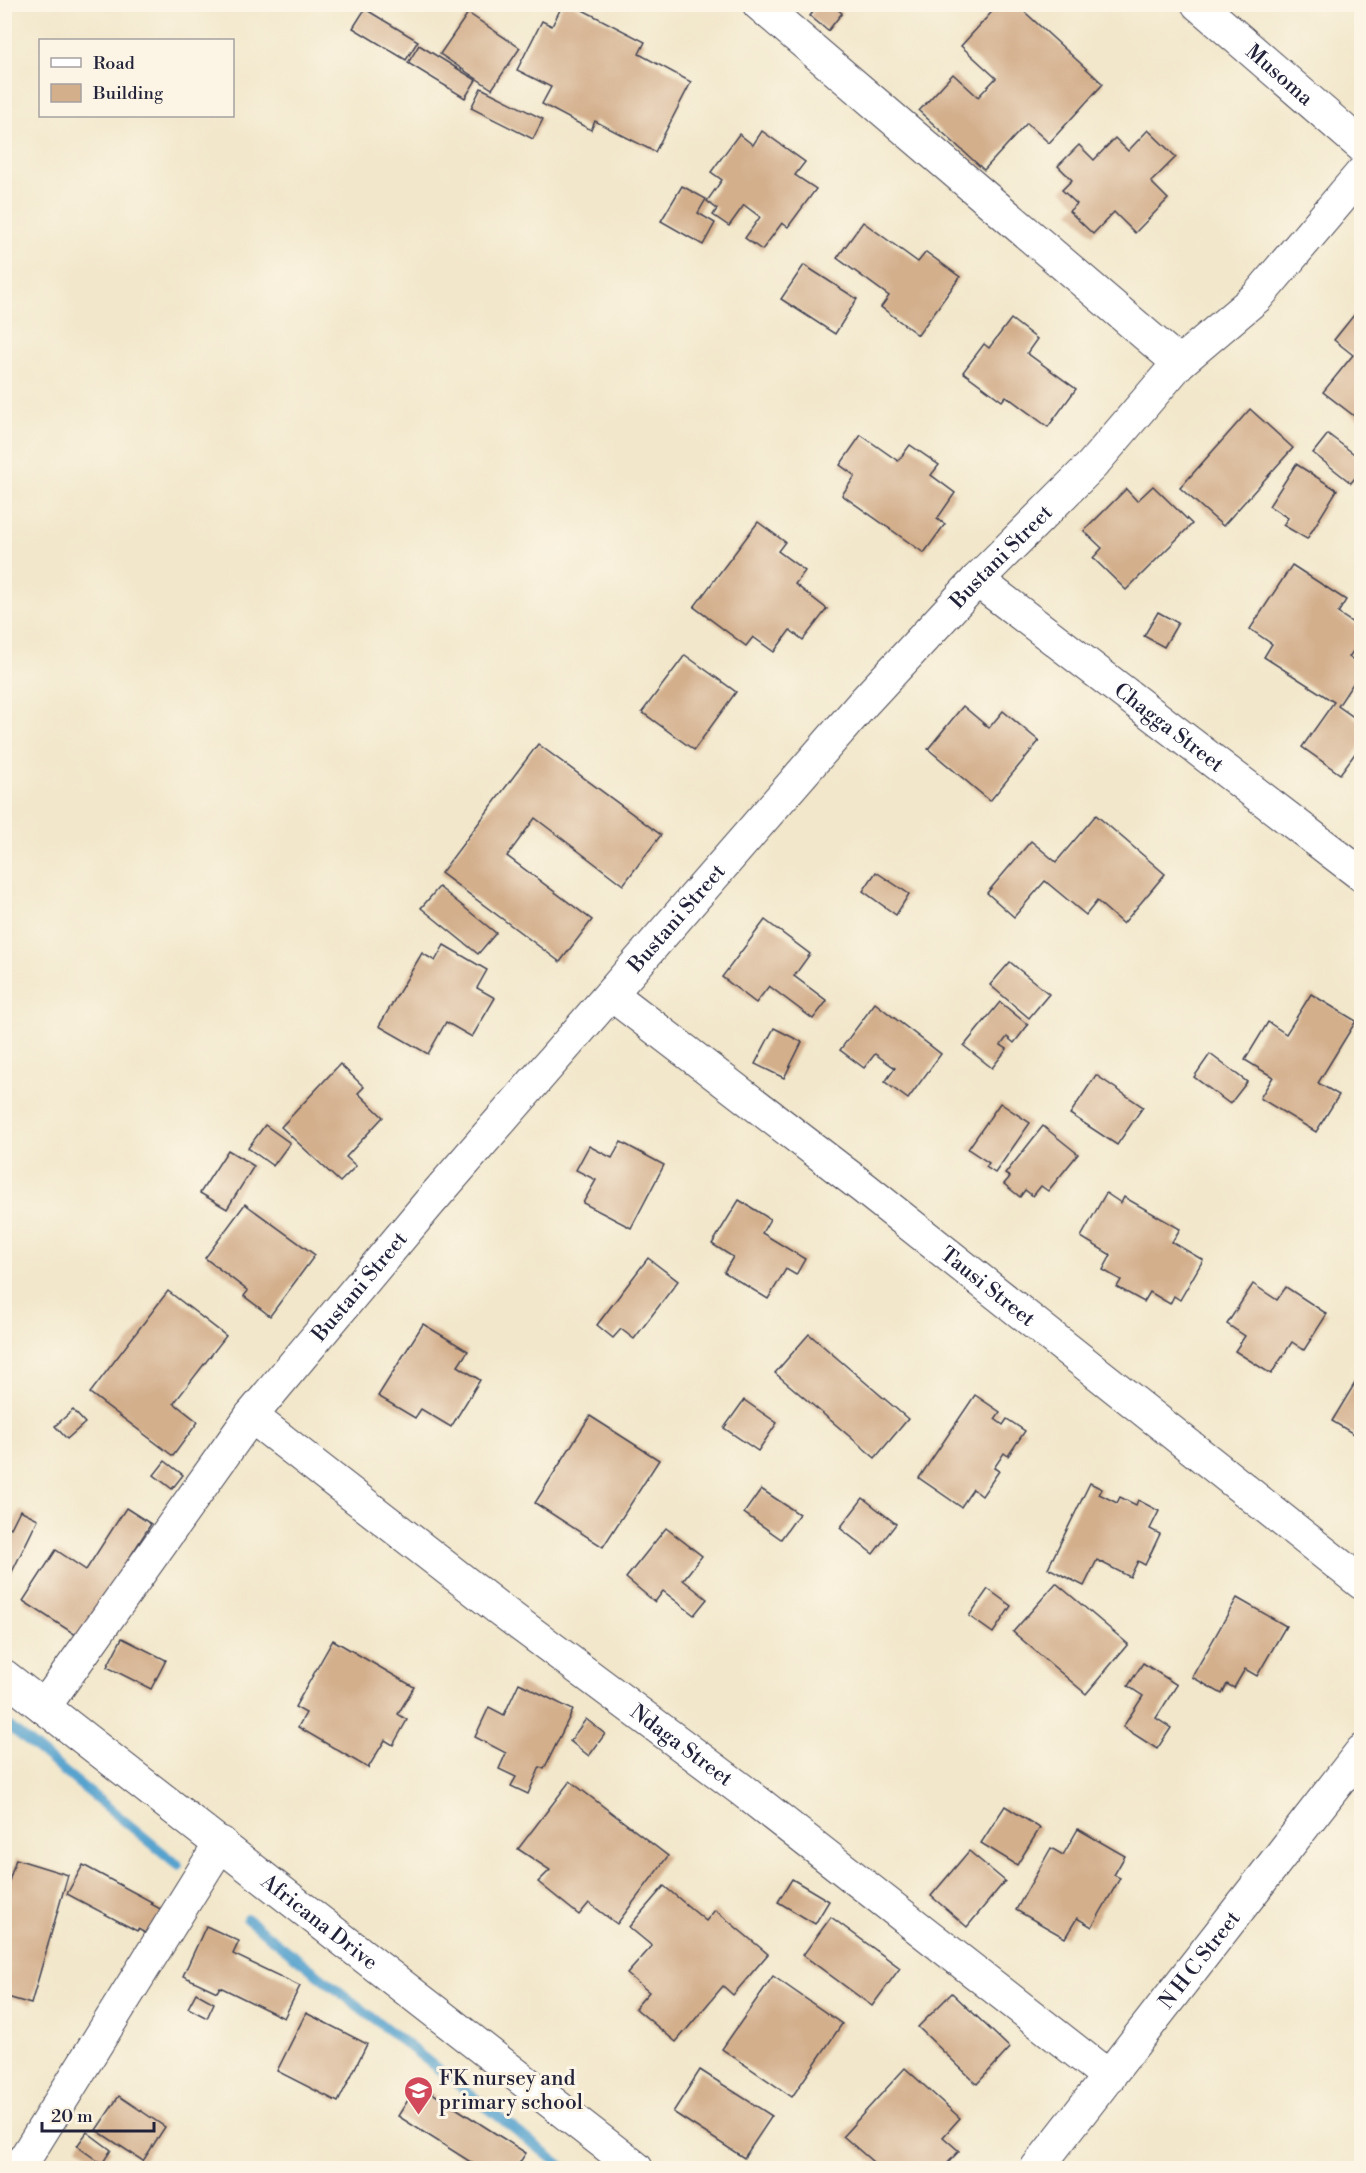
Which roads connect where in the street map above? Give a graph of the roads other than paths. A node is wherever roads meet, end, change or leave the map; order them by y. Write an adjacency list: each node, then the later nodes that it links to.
1 (759, 4): 5 (street)
2 (1198, 4): 3 (street, Musoma)
3 (1362, 146)
4 (1362, 173): 5 (street, Bustani Street)
5 (1179, 363): 6 (street, Bustani Street)
6 (977, 580): 7 (street, Chagga Street); 8 (street, Bustani Street)
7 (1362, 875)
8 (611, 994): 9 (street, Bustani Street); 10 (street, Tausi Street)
9 (251, 1416): 12 (street, Bustani Street); 15 (street, Ndaga Street)
10 (1362, 1583)
11 (4, 1676): 12 (street, Africana Drive)
12 (44, 1707): 14 (street, Africana Drive)
13 (1362, 1751): 15 (street, N H C Street)
14 (221, 1843): 16 (street); 17 (street, Africana Drive)
15 (1109, 2077): 18 (street, N H C Street)
16 (20, 2169)
17 (636, 2169)
18 (1037, 2169)

